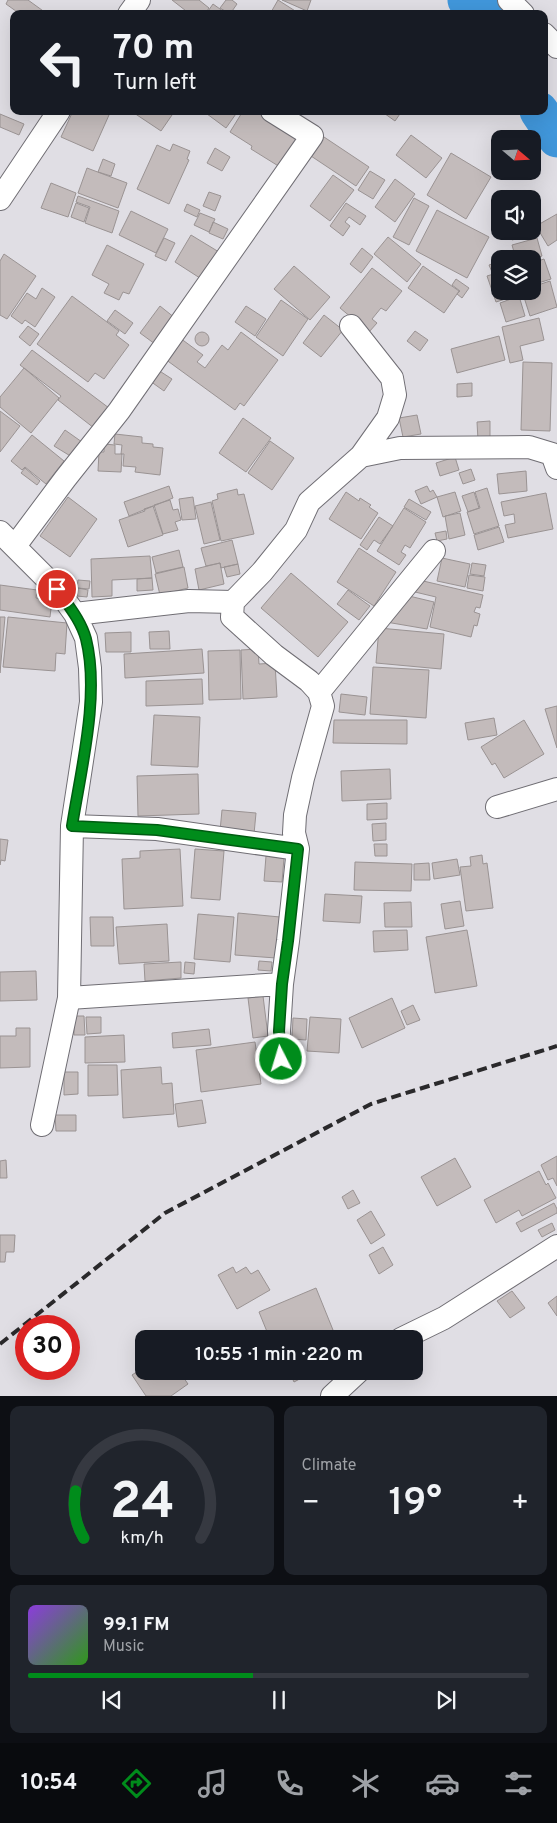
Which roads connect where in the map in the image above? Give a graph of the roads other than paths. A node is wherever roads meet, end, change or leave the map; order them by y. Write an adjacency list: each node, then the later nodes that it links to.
1 (509, 0): 2 (street)
2 (519, 10)
3 (548, 38): 4 (street)
4 (557, 47)
5 (56, 115): 7 (street)
6 (278, 115): 11 (street)
7 (0, 199)
8 (351, 326): 9 (street)
9 (361, 456): 10 (street); 13 (street)
10 (557, 468)
11 (8, 539): 14 (street)
12 (434, 551): 15 (street)
13 (233, 602): 14 (street); 15 (street)
14 (75, 614): 18 (street)
15 (320, 692): 19 (street)
16 (557, 789): 17 (street)
17 (497, 807)
18 (72, 826): 19 (street); 21 (street)
19 (298, 849): 20 (street)
20 (282, 984): 21 (street); 22 (street)
21 (69, 998): 23 (street)
22 (281, 1059)
23 (42, 1125)
24 (557, 1246): 25 (street)
25 (419, 1330)
26 (349, 1380): 27 (street)
27 (332, 1396)

